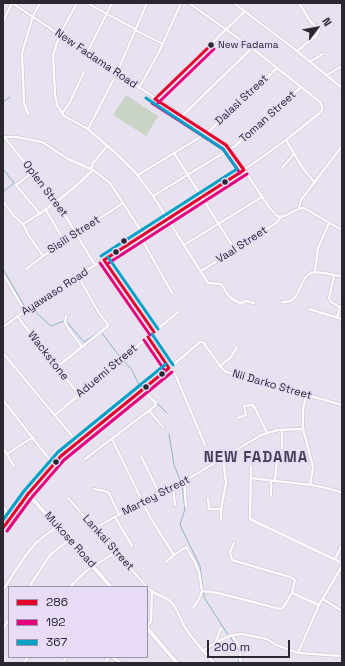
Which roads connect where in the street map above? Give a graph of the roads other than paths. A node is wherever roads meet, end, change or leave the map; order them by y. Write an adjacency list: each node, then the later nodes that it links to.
1 (12, 3): 13 (street, New Fadama Road); 14 (street)
2 (40, 3): 13 (street)
3 (77, 3): 17 (street)
4 (87, 3): 12 (street)
5 (112, 3): 12 (street)
6 (147, 3): 16 (street)
7 (181, 3): 18 (street)
8 (189, 3): 15 (street)
9 (234, 3): 11 (street)
10 (299, 3): 20 (street)
11 (245, 11): 15 (street); 20 (street)
12 (107, 14): 16 (street); 21 (street)
13 (33, 16): 17 (street, New Fadama Road); 34 (street)
14 (3, 22)
15 (227, 29): 19 (street); 32 (street)
16 (135, 30): 18 (street); 27 (street)
17 (60, 34): 21 (street, New Fadama Road); 33 (street)
18 (163, 44): 30 (street)
19 (252, 48): 25 (street); 35 (street)
20 (297, 51): 23 (street)
21 (87, 53): 27 (street, New Fadama Road)
22 (323, 54): 23 (street)
23 (311, 61): 28 (street)
24 (342, 66): 28 (street)
25 (277, 68): 29 (street); 37 (street, Dalasi Street)
26 (84, 72): 33 (street)
27 (117, 73): 30 (street, New Fadama Road); 36 (street)
28 (327, 75): 31 (street)
29 (301, 87): 39 (street, Ayawaso Road); 42 (street, Toman Street)
30 (139, 88): 32 (street, New Fadama Road)
31 (342, 88)
32 (155, 99): 35 (street, New Fadama Road)
33 (62, 113): 36 (street)
34 (28, 114)
35 (182, 116): 37 (street, New Fadama Road)
36 (88, 129): 40 (street)
37 (207, 133): 42 (street, New Fadama Road); 43 (street, Dalasi Street)
38 (4, 137): 46 (street); 48 (street, Oplen Street)
39 (286, 140): 44 (street); 47 (street, Ayawaso Road)
40 (108, 146): 46 (street); 49 (street)
41 (342, 146): 51 (street)
42 (230, 149): 47 (street, New Fadama Road); 50 (street, Toman Street)
43 (174, 153): 49 (street, Dalasi Street); 50 (street)
44 (294, 154): 45 (street); 51 (street)
45 (282, 168)
46 (92, 169): 56 (street); 57 (street)
47 (244, 170): 53 (street, Ayawaso Road); 54 (street, New Fadama Road)
48 (33, 172): 56 (street, Oplen Street); 60 (street)
49 (138, 175): 52 (street)
50 (188, 175): 52 (street, Toman Street); 53 (street)
51 (315, 183): 58 (street)
52 (153, 196): 62 (street)
53 (202, 197): 62 (street, Ayawaso Road); 63 (street)
54 (262, 197): 61 (street, New Fadama Road); 63 (street)
55 (3, 201): 65 (street)
56 (58, 202): 59 (street); 67 (street, Oplen Street)
57 (123, 203): 67 (street, Sisili Street); 68 (street)
58 (299, 208): 61 (street); 64 (street)
59 (46, 210): 60 (street); 70 (street)
60 (40, 214): 65 (street)
61 (281, 217): 72 (street, Vaal Street)
62 (167, 219): 68 (street, Ayawaso Road); 71 (street)
63 (219, 223): 71 (street); 72 (street)
64 (329, 223): 66 (street); 78 (street)
65 (23, 224): 73 (street)
66 (342, 230)
67 (77, 233): 70 (street, Sisili Street); 75 (street, Oplen Street)
68 (143, 234): 69 (street, Ayawaso Road)
69 (140, 236): 74 (street, Ayawaso Road); 83 (street)
70 (64, 241): 73 (street, Sisili Street)
71 (184, 245): 77 (street)
72 (235, 250): 77 (street, Vaal Street)
73 (42, 256): 76 (street, Sisili Street)
74 (104, 260): 75 (street, Ayawaso Road); 94 (street)
75 (95, 265): 80 (street, Ayawaso Road)
76 (26, 269)
77 (201, 271): 85 (street)
78 (316, 272): 81 (street); 84 (street)
79 (3, 274): 87 (street)
80 (78, 276): 87 (street, Ayawaso Road); 96 (street)
81 (334, 276): 82 (street); 91 (street)
82 (342, 276)
83 (172, 293)
84 (282, 302)
85 (254, 303)
86 (309, 309): 91 (street)
87 (25, 311): 89 (street, Ayawaso Road)
88 (178, 312): 94 (street, Aduemi Street)
89 (17, 316): 93 (street, Ayawaso Road); 100 (street, Wackstone)
90 (66, 316): 96 (street)
91 (337, 318): 92 (street)
92 (342, 319)
93 (3, 327)
94 (154, 332): 95 (street, Aduemi Street)
95 (148, 337): 101 (street); 104 (street, Aduemi Street)
96 (82, 347): 100 (street)
97 (237, 347): 99 (street)
98 (3, 353): 108 (street)
99 (220, 366): 101 (street, Nii Darko Street); 103 (street, Nii Darko Street)
100 (57, 367): 104 (street, Wackstone)
101 (169, 368): 102 (street, Nii Darko Street); 117 (street)
102 (142, 390): 107 (street); 116 (street, Nii Darko Street)
103 (306, 394): 106 (street, Nii Darko Street); 111 (street)
104 (78, 395): 108 (street, Aduemi Street)
105 (3, 400): 114 (street)
106 (342, 405)
107 (149, 411): 110 (street); 115 (street)
108 (54, 415): 116 (street)
109 (238, 418): 113 (street)
110 (163, 427)
111 (303, 429): 112 (street, Martey Street); 132 (street)
112 (282, 430): 113 (street, Martey Street); 119 (street)
113 (267, 433): 123 (street, Martey Street)
114 (33, 437): 121 (street); 125 (street)
115 (112, 439): 124 (street); 141 (street)
116 (77, 442): 125 (street, Nii Darko Street)
117 (205, 445)
118 (3, 448): 121 (street)
119 (282, 448)
120 (299, 450): 131 (street)
121 (7, 454): 126 (street)
122 (141, 456): 135 (street)
123 (223, 458): 129 (street, Martey Street); 145 (street)
124 (85, 459)
125 (53, 464): 137 (street, Nii Darko Street)
126 (14, 466)
127 (252, 466): 128 (street)
128 (252, 478): 130 (street); 159 (street)
129 (184, 481): 133 (street, Martey Street); 144 (street)
130 (271, 481): 131 (street); 138 (street)
131 (275, 481): 132 (street)
132 (310, 485): 136 (street)
133 (173, 487): 135 (street, Martey Street); 142 (street)
134 (94, 489): 146 (street)
135 (159, 493): 141 (street, Martey Street)
136 (342, 493)
137 (28, 494): 148 (street, Nii Darko Street); 150 (street, Mukose Road)
138 (271, 496)
139 (68, 498): 152 (street, Lankai Street)
140 (208, 498): 145 (street)
141 (143, 501): 146 (street, Martey Street); 158 (street)
142 (175, 504)
143 (3, 506): 148 (street)
144 (186, 506)
145 (221, 509): 149 (street)
146 (119, 515): 147 (street, Martey Street)
147 (115, 517): 152 (street, Martey Street); 156 (street)
148 (10, 518): 151 (street, Nii Darko Street)
149 (221, 519)
150 (57, 526): 153 (street, Mukose Road); 169 (street)
151 (3, 528)
152 (95, 528): 157 (street, Lankai Street)
153 (70, 539): 162 (street, Mukose Road); 164 (street)
154 (234, 543): 172 (street)
155 (342, 545): 159 (street)
156 (132, 546)
157 (116, 552): 162 (street); 167 (street, Lankai Street)
158 (174, 555): 160 (street); 170 (street)
159 (335, 559): 161 (street)
160 (166, 562)
161 (342, 563)
162 (94, 566): 165 (street); 166 (street, Mukose Road)
163 (342, 566): 173 (street)
164 (30, 586)
165 (71, 586)
166 (111, 586)
167 (146, 586)
168 (148, 588): 171 (street, Lankai Street)
169 (3, 590)
170 (204, 591): 172 (street); 175 (street)
171 (152, 593): 177 (street); 182 (street, Lankai Street)
172 (292, 593): 174 (street)
173 (322, 599): 174 (street); 176 (street)
174 (319, 605): 183 (street)
175 (193, 608)
176 (342, 611)
177 (148, 626)
178 (221, 628): 181 (street)
179 (148, 629): 185 (street)
180 (232, 635): 181 (street); 183 (street); 187 (street)
181 (216, 642): 182 (street)
182 (204, 651): 186 (street, Lankai Street)
183 (298, 652): 184 (street)
184 (342, 656)
185 (177, 663)
186 (214, 663)
187 (242, 663)

